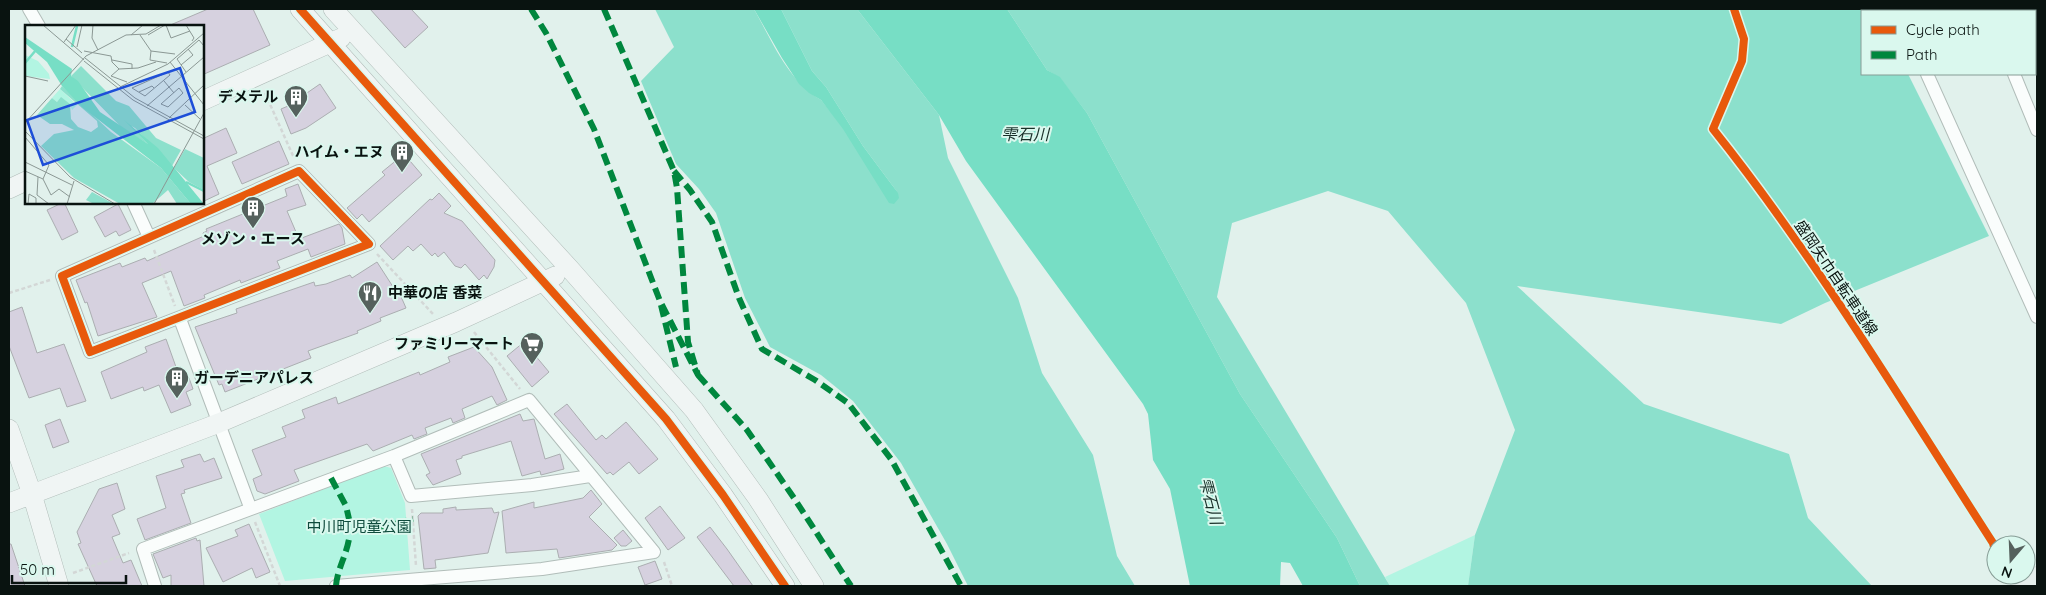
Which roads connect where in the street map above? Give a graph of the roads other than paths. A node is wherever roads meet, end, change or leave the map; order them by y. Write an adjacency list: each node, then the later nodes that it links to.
1 (29, 9): 4 (street)
2 (300, 9): 6 (street)
3 (333, 9): 5 (street)
4 (38, 25)
5 (354, 32): 6 (street); 15 (street)
6 (332, 42): 9 (street); 16 (street)
7 (1927, 75): 17 (street)
8 (2014, 75): 10 (street)
9 (204, 100)
10 (2037, 130)
11 (25, 181): 12 (street)
12 (9, 189)
13 (134, 204): 14 (street)
14 (149, 237): 18 (street); 18 (street)
15 (570, 269): 16 (street); 32 (street)
16 (544, 281): 19 (street); 31 (street)
17 (2037, 317)
18 (180, 319): 19 (street)
19 (219, 422): 23 (street); 25 (street)
20 (9, 429): 23 (street)
21 (394, 456): 22 (street); 22 (street); 25 (street)
22 (590, 476): 28 (street)
23 (32, 494): 24 (street); 27 (street)
24 (9, 502)
25 (250, 507): 29 (street)
26 (2037, 577): 33 (main road)
27 (65, 580)
28 (414, 582): 30 (street)
29 (155, 586)
30 (336, 586)
31 (785, 586)
32 (814, 586)
33 (2021, 586)

